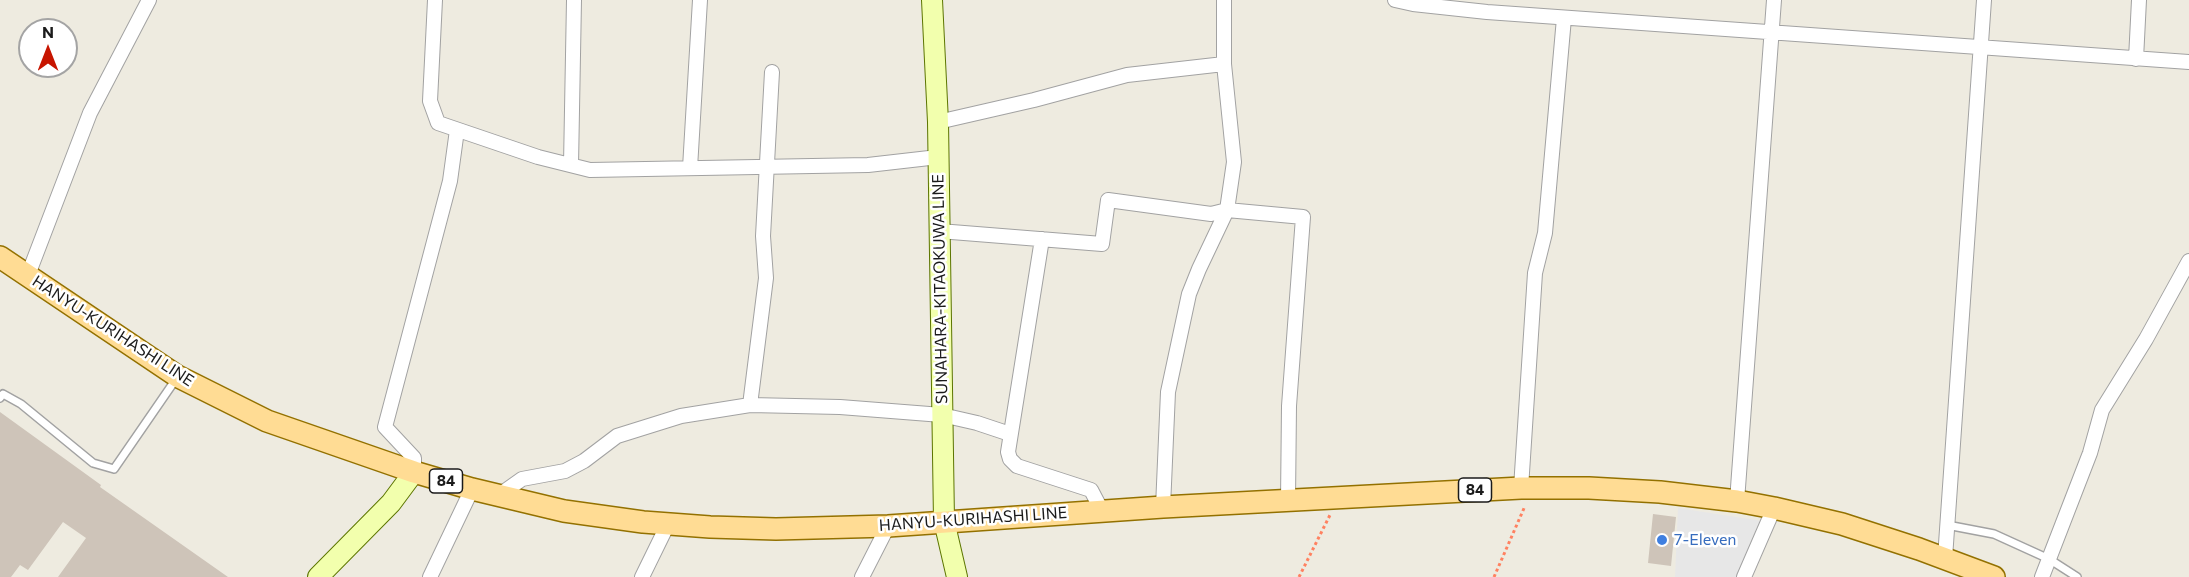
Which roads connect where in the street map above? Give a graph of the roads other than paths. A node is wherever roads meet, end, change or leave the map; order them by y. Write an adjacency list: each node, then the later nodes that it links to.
1 (149, 0): 29 (street)
2 (435, 0): 19 (street)
3 (574, 0): 21 (street)
4 (700, 0): 23 (street)
5 (932, 0): 18 (main road, SUNAHARA-KITAOKUWA LINE)
6 (1224, 0): 16 (street)
7 (1395, 0): 11 (street)
8 (1774, 0): 12 (street)
9 (1984, 0): 13 (street)
10 (2139, 0): 14 (street)
11 (1564, 18): 12 (street); 36 (street)
12 (1771, 33): 13 (street); 40 (street)
13 (1981, 48): 14 (street); 46 (street)
14 (2136, 59): 15 (street)
15 (2189, 62)
16 (1224, 64): 18 (street); 24 (street)
17 (772, 72): 22 (street)
18 (938, 122): 20 (main road, SUNAHARA-KITAOKUWA LINE)
19 (457, 130): 21 (street); 35 (street)
20 (938, 157): 22 (street); 25 (main road, SUNAHARA-KITAOKUWA LINE)
21 (571, 165): 23 (street)
22 (768, 167): 23 (street); 32 (street)
23 (690, 168)
24 (1227, 210): 26 (street); 39 (street); 41 (street)
25 (939, 231): 26 (street); 33 (main road, SUNAHARA-KITAOKUWA LINE)
26 (1042, 239): 34 (street)
27 (0, 257): 29 (main road, HANYU-KURIHASHI LINE / 84)
28 (2189, 261): 49 (street)
29 (28, 275): 30 (main road, HANYU-KURIHASHI LINE / 84)
30 (177, 376): 31 (lane); 35 (main road, HANYU-KURIHASHI LINE / 84)
31 (0, 398)
32 (750, 405): 33 (street); 38 (street)
33 (942, 415): 34 (street); 44 (main road, SUNAHARA-KITAOKUWA LINE)
34 (1010, 434): 43 (street)
35 (414, 472): 37 (main road, HANYU-KURIHASHI LINE / 84); 51 (main road)
36 (1527, 488): 39 (main road, HANYU-KURIHASHI LINE / 84); 40 (main road, HANYU-KURIHASHI LINE / 84)
37 (472, 489): 38 (main road, HANYU-KURIHASHI LINE / 84); 52 (street)
38 (498, 496): 45 (main road, HANYU-KURIHASHI LINE / 84)
39 (1288, 500): 41 (main road, HANYU-KURIHASHI LINE / 84)
40 (1737, 501): 42 (main road, HANYU-KURIHASHI LINE / 84)
41 (1163, 507): 43 (main road, HANYU-KURIHASHI LINE / 84)
42 (1774, 508): 48 (main road, HANYU-KURIHASHI LINE / 84); 56 (street)
43 (1102, 511): 44 (main road, HANYU-KURIHASHI LINE / 84)
44 (944, 521): 47 (main road, HANYU-KURIHASHI LINE / 84); 55 (main road, SUNAHARA-KITAOKUWA LINE)
45 (668, 524): 47 (main road, HANYU-KURIHASHI LINE / 84); 53 (street)
46 (1947, 525): 48 (street); 49 (lane)
47 (888, 526): 54 (street)
48 (1945, 558): 50 (main road, HANYU-KURIHASHI LINE / 84)
49 (2049, 559): 57 (street); 58 (lane)
50 (1984, 575)
51 (318, 577)
52 (430, 577)
53 (642, 577)
54 (862, 577)
55 (957, 577)
56 (1744, 577)
57 (2042, 577)
58 (2077, 577)

